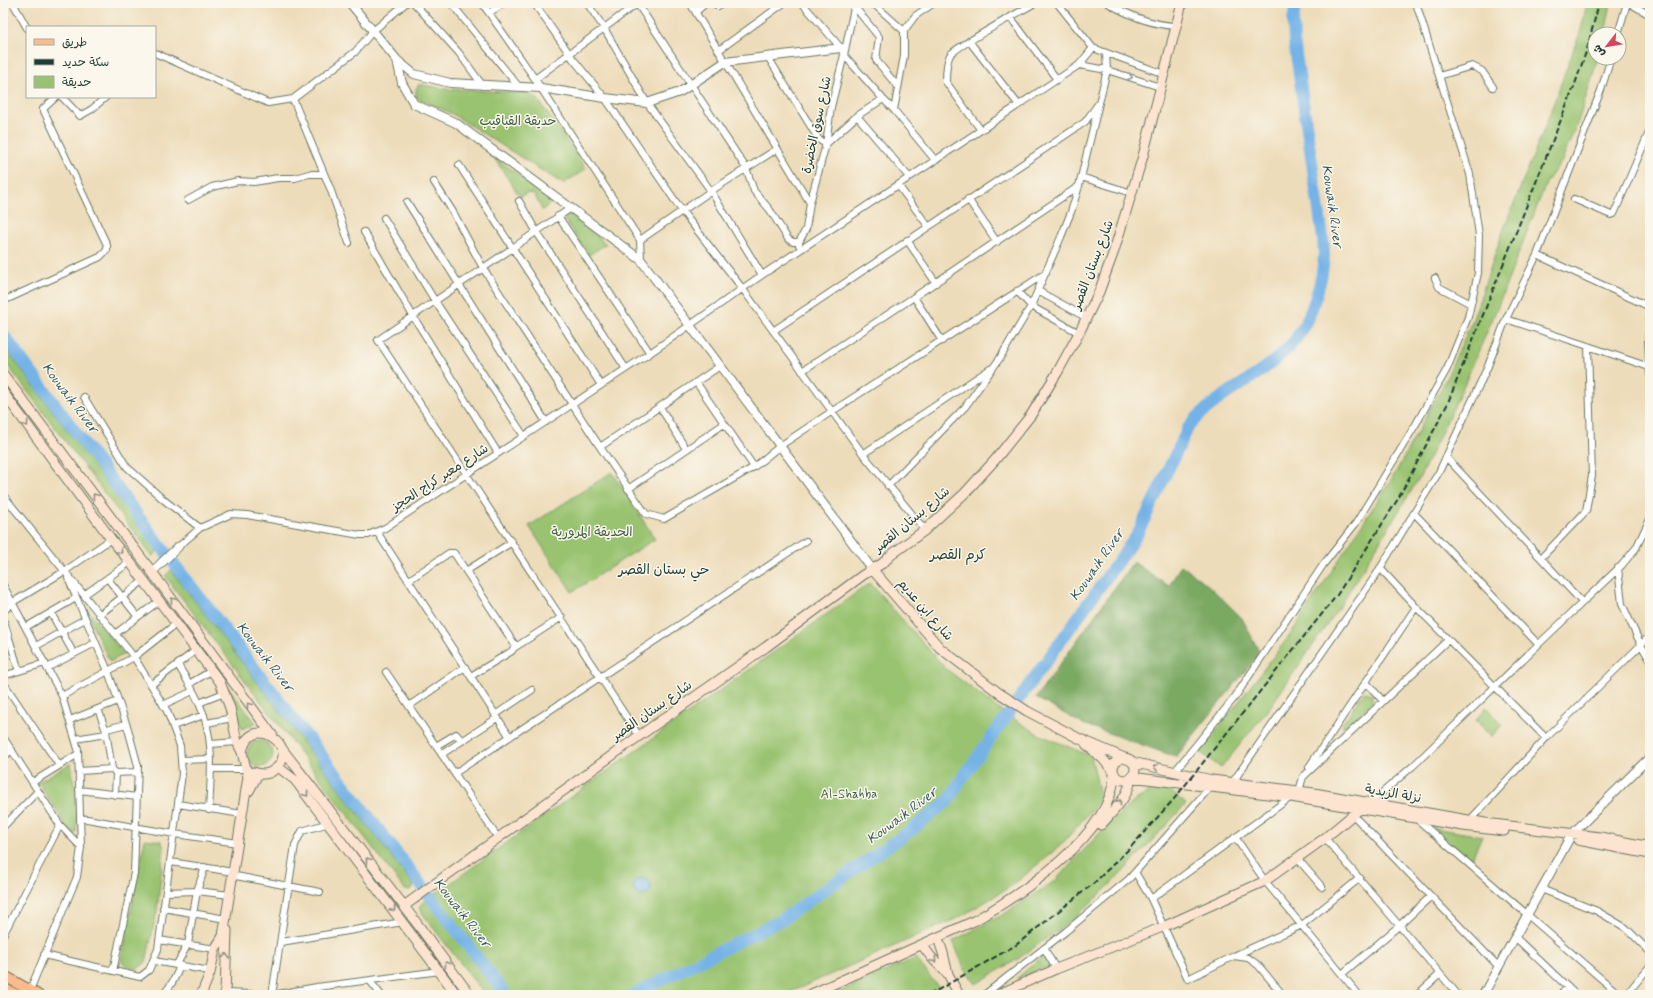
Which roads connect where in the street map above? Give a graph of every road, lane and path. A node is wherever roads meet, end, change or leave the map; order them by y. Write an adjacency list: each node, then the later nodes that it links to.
1 (13, 3): 30 (street)
2 (350, 3): 34 (street)
3 (406, 3): 34 (street)
4 (414, 3): 54 (street)
5 (451, 3): 55 (street)
6 (482, 3): 27 (street)
7 (504, 3): 27 (street)
8 (534, 3): 41 (street)
9 (587, 3): 33 (street)
10 (637, 3): 33 (street); 53 (street)
11 (690, 3): 26 (street)
12 (706, 3): 26 (street)
13 (712, 3): 14 (street)
14 (722, 3)
15 (784, 3): 38 (street)
16 (802, 3): 39 (street)
17 (934, 3): 35 (street)
18 (1036, 3): 29 (street)
19 (1057, 3): 37 (street)
20 (1108, 3): 31 (street)
21 (1182, 3): 31 (main road, شارع بستان القصر)
22 (1416, 3): 50 (street)
23 (1628, 3): 28 (street); 32 (street)
24 (854, 4): 39 (street, شارع سوق الخضرة); 56 (street)
25 (875, 4): 35 (street)
26 (697, 11): 38 (street)
27 (489, 13): 52 (street)
28 (1650, 15)
29 (1011, 18): 36 (street); 51 (street)
30 (26, 26)
31 (1176, 26): 49 (main road, شارع بستان القصر)
32 (1621, 26)
33 (604, 28): 41 (street); 67 (street)
34 (373, 31): 44 (street); 64 (street)
35 (904, 31): 56 (street)
36 (969, 42): 68 (street); 71 (street)
37 (1093, 48): 42 (street); 46 (street, شارع معبر كراج الحجز)
38 (718, 50): 45 (street)
39 (842, 52): 43 (street); 65 (street); 73 (street, شارع سوق الخضرة)
40 (156, 53): 64 (street)
41 (570, 53): 52 (street); 63 (street)
42 (1106, 54): 48 (street); 49 (street)
43 (768, 58): 45 (street); 73 (street)
44 (398, 60): 54 (street); 92 (street)
45 (725, 62): 53 (street); 74 (street)
46 (1079, 64): 48 (street); 51 (street, شارع معبر كراج الحجز)
47 (1608, 66): 106 (street)
48 (1108, 70): 57 (street, one-way to 57); 66 (street)
49 (1164, 74): 57 (main road, شارع بستان القصر)
50 (1439, 76): 58 (street); 120 (street)
51 (1056, 78): 68 (street, شارع معبر كراج الحجز)
52 (535, 79): 59 (street)
53 (691, 84): 67 (street); 77 (street)
54 (483, 86): 55 (street)
55 (519, 87): 59 (street)
56 (898, 87): 69 (street)
57 (1160, 87): 85 (main road, شارع بستان القصر)
58 (1493, 87)
59 (541, 88): 63 (street); 99 (street)
60 (55, 98): 118 (street)
61 (63, 98): 62 (street)
62 (105, 98)
63 (605, 98): 67 (street); 93 (street)
64 (293, 99): 78 (street)
65 (883, 99): 69 (street); 70 (street)
66 (1100, 101): 79 (street); 86 (street)
67 (647, 103): 84 (street)
68 (1018, 104): 71 (street, شارع معبر كراج الحجز)
69 (894, 110): 75 (street)
70 (857, 116): 73 (street); 80 (street)
71 (980, 129): 75 (street, شارع معبر كراج الحجز)
72 (1650, 130): 87 (street)
73 (826, 144): 91 (street, شارع سوق الخضرة)
74 (777, 149): 77 (street); 91 (street)
75 (935, 160): 80 (street, شارع معبر كراج الحجز)
76 (459, 165): 104 (street)
77 (746, 168): 84 (street); 101 (street)
78 (323, 174): 88 (street); 103 (street)
79 (1081, 176): 83 (street); 85 (street)
80 (909, 177): 82 (street, شارع معبر كراج الحجز)
81 (434, 182): 108 (street)
82 (898, 185): 96 (street); 105 (street, شارع معبر كراج الحجز)
83 (1079, 186): 102 (street); 109 (street)
84 (711, 191): 93 (street); 110 (street)
85 (1132, 193): 125 (main road, شارع بستان القصر)
86 (968, 199): 96 (street); 102 (street)
87 (1574, 199)
88 (188, 200)
89 (519, 201): 97 (street)
90 (407, 202): 113 (street)
91 (810, 203): 101 (street, شارع سوق الخضرة)
92 (571, 208): 94 (street); 107 (street)
93 (682, 211): 99 (street); 114 (street)
94 (558, 216): 97 (street); 132 (street)
95 (384, 218): 119 (street)
96 (928, 226): 100 (street)
97 (536, 231): 104 (street); 136 (street)
98 (364, 232): 124 (street)
99 (640, 240): 107 (street)
100 (907, 240): 112 (street); 128 (street)
101 (799, 242): 105 (street, شارع سوق الخضرة)
102 (997, 242): 112 (street)
103 (349, 243)
104 (513, 247): 108 (street); 141 (street)
105 (800, 251): 110 (street, شارع معبر كراج الحجز)
106 (1536, 255): 121 (street); 126 (street)
107 (641, 260): 127 (street)
108 (483, 268): 113 (street); 144 (street)
109 (1046, 273): 115 (street); 116 (street)
110 (762, 275): 114 (street, شارع معبر كراج الحجز)
111 (1435, 278): 120 (street)
112 (936, 283): 117 (street)
113 (459, 285): 119 (street); 147 (street)
114 (742, 288): 127 (street, شارع معبر كراج الحجز); 128 (street)
115 (1017, 291): 122 (street); 130 (street)
116 (1038, 291): 122 (street); 125 (street)
117 (914, 297): 130 (street); 137 (street)
118 (3, 301)
119 (435, 301): 124 (street); 149 (street)
120 (1471, 304): 272 (street)
121 (1649, 304): 123 (street)
122 (1031, 306): 129 (street); 134 (street)
123 (1650, 315): 135 (street)
124 (413, 316): 153 (street); 157 (street)
125 (1087, 318): 129 (main road, شارع بستان القصر)
126 (1506, 319): 131 (street); 155 (street)
127 (690, 324): 132 (street, شارع معبر كراج الحجز); 133 (street)
128 (773, 331): 137 (street)
129 (1079, 333): 164 (main road, شارع بستان القصر)
130 (942, 341): 146 (street)
131 (1588, 346): 135 (street); 170 (street)
132 (650, 353): 136 (street, شارع معبر كراج الحجز)
133 (720, 366): 140 (street); 150 (street)
134 (994, 367): 154 (street); 158 (street)
135 (1649, 367): 139 (street)
136 (626, 369): 141 (street, شارع معبر كراج الحجز)
137 (802, 371): 146 (street)
138 (3, 374): 172 (main road, one-way to 138)
139 (1650, 376)
140 (696, 382): 145 (street); 148 (street)
141 (601, 385): 144 (street, شارع معبر كراج الحجز)
142 (3, 392): 166 (main road, one-way to 166)
143 (84, 398): 163 (street)
144 (572, 404): 147 (street, شارع معبر كراج الحجز); 151 (street)
145 (660, 407): 151 (street); 152 (street)
146 (831, 412): 150 (street); 154 (street)
147 (546, 422): 149 (street, شارع معبر كراج الحجز)
148 (724, 424): 152 (street); 156 (street)
149 (524, 436): 153 (street, شارع معبر كراج الحجز)
150 (780, 446): 156 (street); 175 (street)
151 (600, 447): 159 (street)
152 (686, 449): 159 (street)
153 (498, 453): 157 (street, شارع معبر كراج الحجز)
154 (863, 454): 158 (street)
155 (1446, 456): 161 (street); 170 (street)
156 (754, 467): 159 (street)
157 (467, 474): 165 (street, شارع معبر كراج الحجز); 168 (street)
158 (888, 486): 164 (street)
159 (628, 489)
160 (3, 495): 176 (street)
161 (1414, 513): 173 (street); 204 (street)
162 (1650, 519): 174 (street)
163 (200, 528): 165 (street, شارع معبر كراج الحجز); 169 (street, شارع معبر كراج الحجز)
164 (925, 530): 175 (main road, شارع بستان القصر)
165 (377, 532): 179 (street)
166 (111, 539): 171 (main road, one-way to 171); 176 (street)
167 (806, 541): 221 (street)
168 (512, 542): 177 (street); 193 (street)
169 (178, 547): 172 (street)
170 (1541, 558): 187 (street)
171 (130, 562): 178 (street); 180 (main road)
172 (155, 568): 245 (main road, one-way to 172)
173 (1380, 568): 188 (street); 280 (street)
174 (1618, 568): 187 (street); 205 (street)
175 (872, 570): 246 (main road, شارع بستان القصر); 251 (main road, شارع ابن عديم)
176 (65, 571): 182 (street); 184 (street); 186 (street)
177 (466, 571): 179 (street); 207 (street)
178 (108, 579): 182 (street); 183 (street)
179 (409, 580): 214 (street)
180 (143, 581): 183 (street); 185 (main road)
181 (3, 586): 186 (street)
182 (84, 595): 191 (street)
183 (123, 597): 191 (street); 192 (street)
184 (76, 598): 190 (street); 195 (street)
185 (159, 601): 192 (street); 196 (main road)
186 (13, 602): 189 (street); 197 (street)
187 (1582, 602): 204 (street)
188 (1416, 607): 202 (street); 223 (street)
189 (3, 612)
190 (51, 613): 197 (street); 198 (street)
191 (99, 615): 199 (street)
192 (138, 617): 199 (street)
193 (562, 617): 207 (street); 221 (street)
194 (3, 618): 201 (street)
195 (85, 619): 198 (street); 203 (street)
196 (176, 624): 208 (main road); 210 (street)
197 (26, 627): 206 (street)
198 (62, 632): 206 (street); 209 (street)
199 (115, 634): 210 (street)
200 (1650, 636): 205 (street)
201 (6, 639): 216 (street)
202 (1448, 640): 226 (street); 232 (street)
203 (96, 643): 209 (street); 217 (street)
204 (1538, 644): 226 (street)
205 (1641, 645): 211 (street); 249 (street)
206 (36, 646): 212 (street)
207 (514, 648): 220 (street)
208 (196, 650): 213 (street); 215 (main road)
209 (74, 654): 212 (street)
210 (134, 657): 217 (street); 225 (street)
211 (1650, 660)
212 (46, 665): 216 (street); 230 (street)
213 (178, 665): 224 (street); 225 (street)
214 (465, 667): 220 (street); 235 (street)
215 (211, 670): 224 (street); 229 (main road)
216 (19, 671): 219 (street)
217 (108, 672): 230 (street); 231 (street)
218 (386, 672): 235 (street)
219 (3, 676)
220 (470, 676): 238 (street)
221 (601, 676): 246 (street); 248 (street)
222 (3, 682): 266 (street)
223 (1366, 682): 232 (street); 278 (street)
224 (189, 684): 228 (street)
225 (151, 685): 234 (street)
226 (1494, 687): 249 (street); 288 (street)
227 (532, 690): 238 (street)
228 (193, 691): 233 (street); 234 (street)
229 (224, 693): 233 (street); 239 (main road)
230 (62, 696): 240 (street)
231 (118, 701): 236 (street); 242 (street)
232 (1383, 701): 278 (street)
233 (199, 703): 237 (street)
234 (163, 705): 243 (street)
235 (409, 706): 255 (street)
236 (98, 709): 240 (street); 244 (street)
237 (204, 716): 241 (street); 243 (street)
238 (496, 716): 248 (street); 252 (street)
239 (232, 718): 241 (street); 253 (main road)
240 (70, 720): 250 (street)
241 (207, 723): 254 (street)
242 (126, 724): 244 (street); 273 (street)
243 (173, 726): 263 (street)
244 (106, 731): 250 (street); 271 (street)
245 (273, 736): 257 (main road); 258 (main road)
246 (639, 736): 304 (main road, شارع بستان القصر)
247 (3, 737): 256 (street)
248 (510, 737): 274 (street)
249 (1546, 738): 296 (street)
250 (75, 739): 259 (street)
251 (1080, 739): 265 (main road, نزلة الزبدية); 275 (main road)
252 (462, 741): 255 (street); 260 (street)
253 (237, 742): 254 (street); 258 (main road)
254 (211, 744): 264 (street)
255 (436, 746): 260 (street)
256 (12, 750): 261 (street); 279 (street)
257 (283, 750): 268 (main road); 326 (main road, one-way to 257)
258 (242, 752): 267 (main road)
259 (78, 754): 266 (street); 270 (street)
260 (442, 754): 274 (street)
261 (3, 757)
262 (1650, 757): 302 (street)
263 (181, 760): 264 (street); 289 (street)
264 (211, 760): 269 (street)
265 (1130, 761): 272 (main road, نزلة الزبدية, one-way to 265); 275 (main road); 277 (main road)
266 (59, 765): 279 (street)
267 (246, 767): 269 (street); 276 (main road); 292 (main road)
268 (278, 767): 276 (main road); 297 (main road, one-way to 297)
269 (212, 769): 291 (street)
270 (79, 771): 271 (street); 282 (street)
271 (114, 771): 273 (street); 285 (street)
272 (1175, 771): 280 (main road, نزلة الزبدية)
273 (138, 772): 286 (street)
274 (455, 773): 304 (street)
275 (1114, 773): 277 (main road); 338 (main road)
276 (258, 774): 314 (main road)
277 (1131, 777): 281 (main road, نزلة الزبدية); 338 (main road, one-way to 277)
278 (1303, 777): 284 (street)
279 (33, 782): 283 (street)
280 (1232, 783): 284 (main road, نزلة الزبدية)
281 (1211, 786): 287 (main road, نزلة الزبدية); 313 (street)
282 (80, 790): 285 (street); 295 (street)
283 (38, 791): 298 (street); 299 (street)
284 (1299, 791): 288 (main road, نزلة الزبدية)
285 (115, 795): 286 (street)
286 (137, 796): 300 (street)
287 (1291, 797): 290 (main road, نزلة الزبدية); 303 (street)
288 (1370, 803): 296 (main road, نزلة الزبدية)
289 (178, 804): 291 (street); 301 (street)
290 (1361, 808): 293 (main road); 294 (main road, نزلة الزبدية)
291 (209, 810): 292 (street)
292 (242, 814): 306 (main road)
293 (1353, 815): 305 (main road); 324 (street)
294 (1415, 817): 302 (main road, نزلة الزبدية); 329 (street)
295 (81, 818): 300 (street); 307 (street)
296 (1470, 820): 302 (main road, نزلة الزبدية)
297 (329, 823): 317 (street); 331 (main road, one-way to 331)
298 (60, 825): 307 (street); 335 (street)
299 (3, 827)
300 (137, 828): 301 (street); 352 (street)
301 (175, 834): 306 (street); 311 (street)
302 (1570, 836): 308 (main road, نزلة الزبدية); 309 (main road, نزلة الزبدية); 319 (street)
303 (1235, 837): 316 (street); 325 (street)
304 (498, 838): 326 (main road, شارع بستان القصر)
305 (1325, 838): 310 (main road); 315 (street)
306 (238, 843): 314 (main road)
307 (81, 847): 345 (street)
308 (1650, 847)
309 (1650, 854)
310 (1297, 858): 316 (main road); 318 (street)
311 (171, 862): 312 (street); 321 (street)
312 (205, 867): 314 (street); 320 (street)
313 (1135, 872): 325 (street); 342 (street)
314 (234, 874): 317 (street); 323 (main road); 364 (main road, one-way to 314)
315 (1360, 878): 332 (street); 333 (street)
316 (1265, 881): 332 (street); 334 (main road)
317 (288, 886): 322 (street); 339 (street)
318 (1322, 887)
319 (1541, 888): 329 (street); 344 (street)
320 (197, 891): 321 (street); 323 (street); 328 (street)
321 (166, 892): 327 (street)
322 (320, 892)
323 (230, 895): 330 (main road)
324 (1431, 896): 333 (street); 350 (street)
325 (1151, 899): 334 (street)
326 (404, 906): 372 (main road, one-way to 326)
327 (163, 908): 328 (street); 337 (street)
328 (192, 913): 330 (street); 340 (street)
329 (1527, 914): 336 (street); 385 (street)
330 (226, 919): 343 (main road)
331 (403, 922): 339 (street); 354 (main road)
332 (1302, 925): 346 (street); 356 (street)
333 (1400, 925): 356 (street); 357 (street)
334 (1165, 926): 346 (street); 351 (main road)
335 (3, 935)
336 (1515, 937): 350 (street); 361 (street)
337 (159, 940): 340 (street); 347 (street)
338 (939, 940): 341 (main road); 355 (main road)
339 (281, 942): 368 (street)
340 (188, 944): 343 (street); 348 (street)
341 (924, 947): 355 (main road, one-way to 355); 373 (main road); 374 (main road)
342 (1044, 948): 351 (street); 376 (street)
343 (215, 949): 353 (main road)
344 (1650, 952)
345 (44, 955): 352 (street); 363 (street)
346 (1234, 956): 378 (street)
347 (154, 961): 348 (street); 352 (street)
348 (177, 964): 353 (street); 366 (street)
349 (1650, 966): 386 (street)
350 (1498, 967): 382 (street)
351 (1056, 969): 377 (main road)
352 (113, 971)
353 (210, 971): 367 (main road)
354 (440, 971): 359 (street); 371 (main road)
355 (948, 974): 375 (main road)
356 (1342, 974): 379 (street)
357 (1440, 974): 380 (street); 381 (street)
358 (3, 975): 363 (main road)
359 (370, 981): 360 (street); 370 (street)
360 (317, 987): 368 (street); 369 (street)
361 (1568, 987): 383 (street); 384 (street)
362 (3, 988): 365 (main road)
363 (34, 993)
364 (225, 994): 368 (street)
365 (17, 995)
366 (163, 995)
367 (201, 995)
368 (272, 995)
369 (323, 995)
370 (381, 995)
371 (458, 995)
372 (470, 995)
373 (809, 995)
374 (820, 995)
375 (959, 995)
376 (984, 995)
377 (997, 995)
378 (1283, 995)
379 (1358, 995)
380 (1417, 995)
381 (1458, 995)
382 (1483, 995)
383 (1560, 995)
384 (1576, 995)
385 (1620, 995)
386 (1626, 995)

